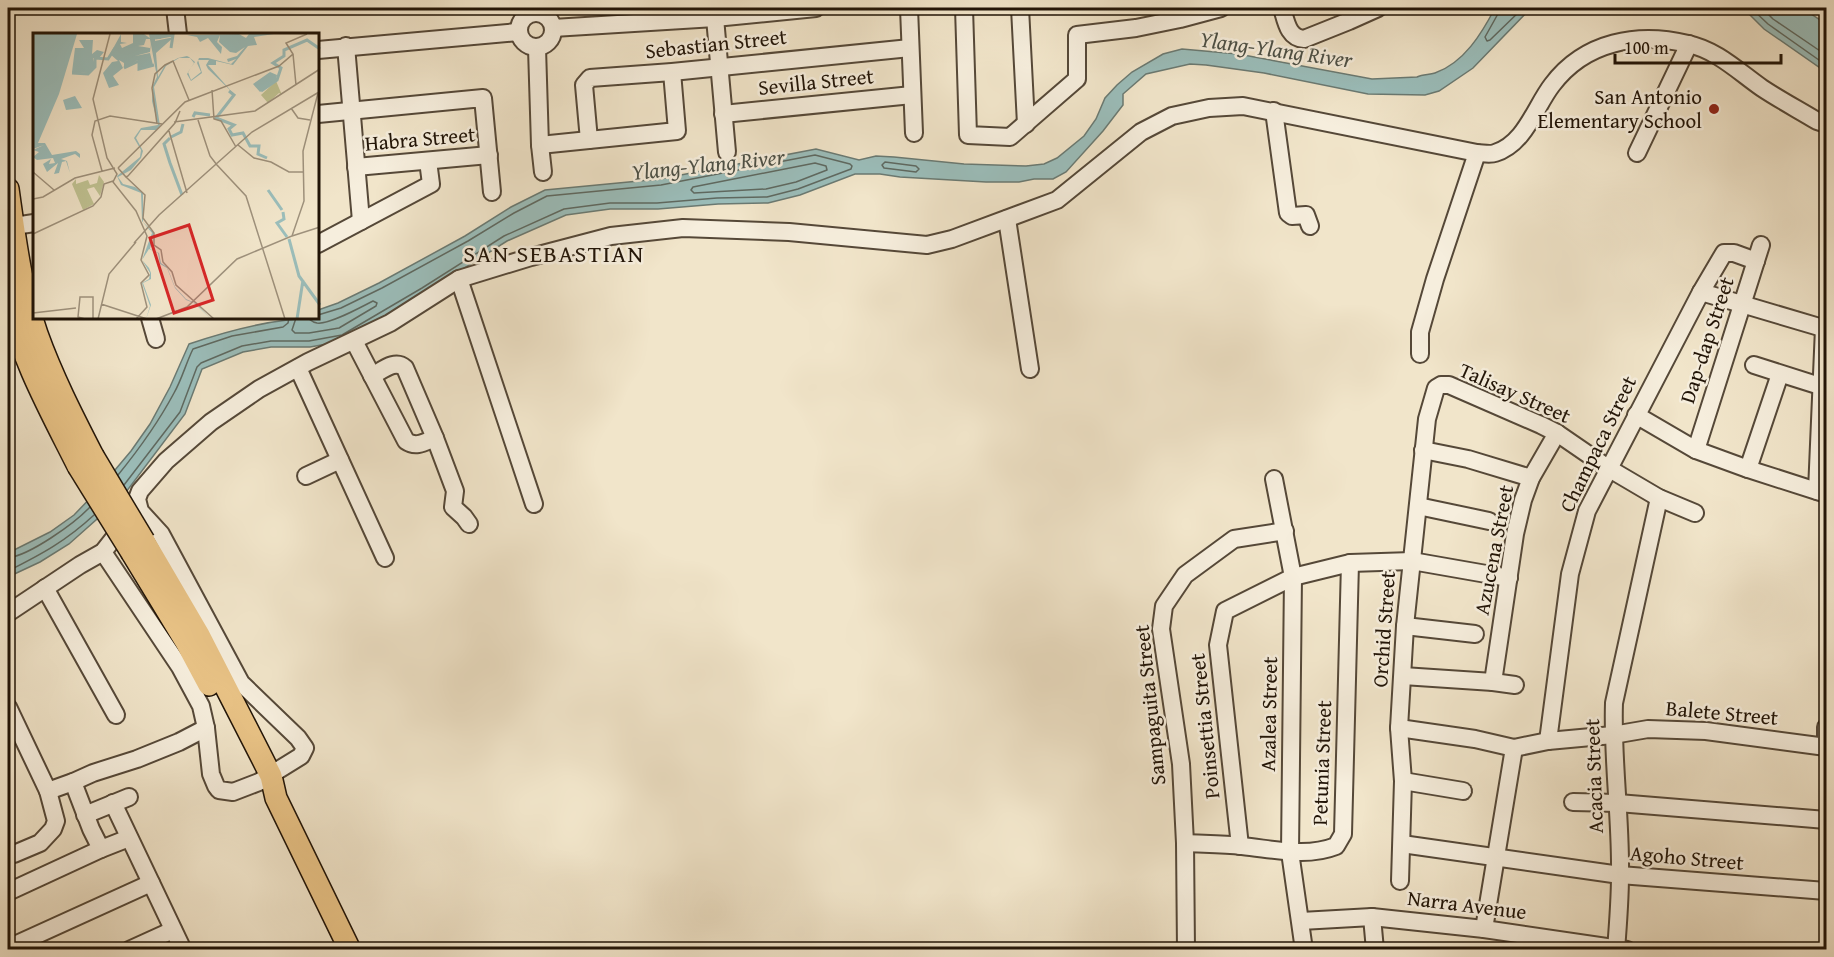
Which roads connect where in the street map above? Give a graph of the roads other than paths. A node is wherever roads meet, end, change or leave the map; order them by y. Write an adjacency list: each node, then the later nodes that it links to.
1 (175, 8): 13 (street)
2 (816, 8): 10 (street)
3 (909, 8): 17 (street)
4 (964, 8): 26 (street)
5 (1020, 8): 26 (street)
6 (1221, 8): 26 (street)
7 (1282, 8): 8 (street)
8 (1378, 8)
9 (533, 10): 11 (street); 12 (street)
10 (715, 18): 11 (street); 19 (street)
11 (553, 28): 16 (street)
12 (518, 32): 15 (street); 16 (street)
13 (178, 33)
14 (1689, 44): 27 (street); 32 (street); 33 (street)
15 (346, 46): 18 (street); 22 (street)
16 (537, 48): 30 (street)
17 (910, 48): 19 (street, Sebastian Street); 21 (street)
18 (320, 50)
19 (719, 67): 20 (street, Sebastian Street); 25 (street)
20 (672, 72): 29 (street, Sebastian Street); 29 (street)
21 (912, 95): 25 (street, Sevilla Street); 28 (street)
22 (351, 110): 24 (street); 34 (street); 36 (street)
23 (1274, 111): 32 (street); 40 (street); 44 (street)
24 (320, 114)
25 (723, 114): 31 (street)
26 (1026, 124)
27 (1827, 124)
28 (914, 133)
29 (589, 140): 30 (street)
30 (540, 145): 37 (street)
31 (727, 152)
32 (1477, 153): 56 (street)
33 (1636, 153)
34 (489, 155): 35 (street, Habra Street); 39 (street)
35 (428, 161): 36 (street, Habra Street); 41 (street)
36 (356, 167): 41 (street)
37 (543, 172)
38 (8, 189): 43 (main road)
39 (492, 192)
40 (1007, 219): 48 (street); 59 (street)
41 (361, 221): 45 (street)
42 (33, 223): 43 (street)
43 (10, 226): 70 (main road)
44 (1310, 226)
45 (320, 243)
46 (1761, 245): 47 (street, Dap-dap Street)
47 (1755, 261): 49 (street, Champaca Street); 51 (street, Dap-dap Street)
48 (459, 279): 55 (street); 78 (street)
49 (1701, 292): 51 (street); 64 (street, Champaca Street)
50 (8, 298): 70 (main road)
51 (1743, 306): 53 (street); 68 (street, Dap-dap Street)
52 (151, 320): 54 (street)
53 (1825, 328): 63 (street)
54 (156, 339)
55 (354, 341): 58 (street); 61 (street)
56 (1420, 354)
57 (1754, 365): 60 (street)
58 (298, 368): 69 (street); 80 (street)
59 (1030, 369)
60 (1780, 374): 63 (street); 72 (street)
61 (372, 376): 66 (street); 66 (street)
62 (1440, 385): 65 (street, Talisay Street); 67 (street, Orchid Street)
63 (1820, 386): 76 (street)
64 (1636, 415): 68 (street); 71 (street, Champaca Street)
65 (1557, 433): 71 (street, Talisay Street); 74 (street, Azucena Street)
66 (435, 438): 83 (street)
67 (1423, 450): 74 (street); 79 (street, Orchid Street)
68 (1696, 450): 72 (street)
69 (340, 460): 73 (street); 86 (street)
70 (85, 461): 107 (main road, bridge)
71 (1608, 468): 77 (street, Talisay Street); 104 (street, Champaca Street)
72 (1749, 469): 76 (street)
73 (306, 476)
74 (1532, 478): 90 (street, Azucena Street)
75 (1274, 479): 84 (street, Azalea Street)
76 (1822, 492)
77 (1659, 498): 81 (street, Talisay Street); 103 (street, Acacia Street)
78 (534, 504)
79 (1418, 506): 82 (street); 87 (street, Orchid Street)
80 (140, 511): 85 (street); 107 (street)
81 (1695, 513)
82 (1489, 521)
83 (469, 524)
84 (1285, 531): 89 (street, Azalea Street); 119 (street, Sampaguita Street)
85 (103, 552): 91 (street); 101 (street)
86 (385, 558)
87 (1412, 561): 88 (street, Poinsettia Street); 90 (street, Poinsettia Street); 93 (street, Orchid Street)
88 (1350, 563): 89 (street, Poinsettia Street); 123 (street, Petunia Street)
89 (1293, 577): 121 (street, Poinsettia Street); 123 (street, Azalea Street)
90 (1509, 578): 96 (street, Azucena Street)
91 (45, 588): 92 (street); 99 (street)
92 (8, 613)
93 (1405, 626): 94 (street); 95 (street, Orchid Street)
94 (1476, 634)
95 (1402, 676): 96 (street); 102 (street, Orchid Street)
96 (1493, 682): 97 (street)
97 (1515, 686)
98 (8, 707): 110 (street)
99 (116, 716)
100 (1826, 727): 106 (street)
101 (206, 728): 107 (street); 109 (street)
102 (1399, 728): 105 (street, Balete Street); 108 (street, Orchid Street)
103 (1613, 735): 104 (street, Balete Street); 106 (street, Balete Street); 115 (street, Acacia Street)
104 (1548, 741): 105 (street, Balete Street)
105 (1514, 748): 125 (street)
106 (1826, 748)
107 (265, 779): 139 (main road)
108 (1403, 781): 111 (street); 120 (street, Orchid Street)
109 (74, 782): 110 (street); 116 (street)
110 (48, 791): 124 (street)
111 (1463, 791)
112 (129, 797): 114 (street)
113 (1573, 802): 115 (street)
114 (113, 803): 116 (street); 118 (street)
115 (1618, 803): 117 (street); 126 (street, Acacia Street)
116 (85, 815): 122 (street)
117 (1827, 820)
118 (129, 838): 122 (street); 128 (street)
119 (1185, 843): 121 (street, Petunia Street); 140 (street, Sampaguita Street)
120 (1402, 844): 125 (street, Agoho Street); 127 (street, Orchid Street)
121 (1240, 846): 123 (street, Petunia Street)
122 (100, 849): 130 (street)
123 (1290, 852): 132 (street, Azalea Street)
124 (14, 855)
125 (1495, 857): 126 (street, Agoho Street); 133 (street)
126 (1620, 875): 129 (street, Agoho Street); 136 (street, Acacia Street)
127 (1400, 881)
128 (151, 883): 134 (street); 135 (street)
129 (1827, 891)
130 (8, 892)
131 (1372, 917): 132 (street, Narra Avenue); 133 (street, Narra Avenue); 142 (street)
132 (1301, 921): 141 (street, Azalea Street)
133 (1484, 929): 136 (street, Narra Avenue)
134 (173, 930): 137 (street); 138 (street)
135 (8, 948)
136 (1616, 949): 143 (street, Narra Avenue)
137 (129, 950)
138 (183, 950)
139 (350, 950)
140 (1186, 950)
141 (1304, 950)
142 (1375, 950)
143 (1627, 950)

